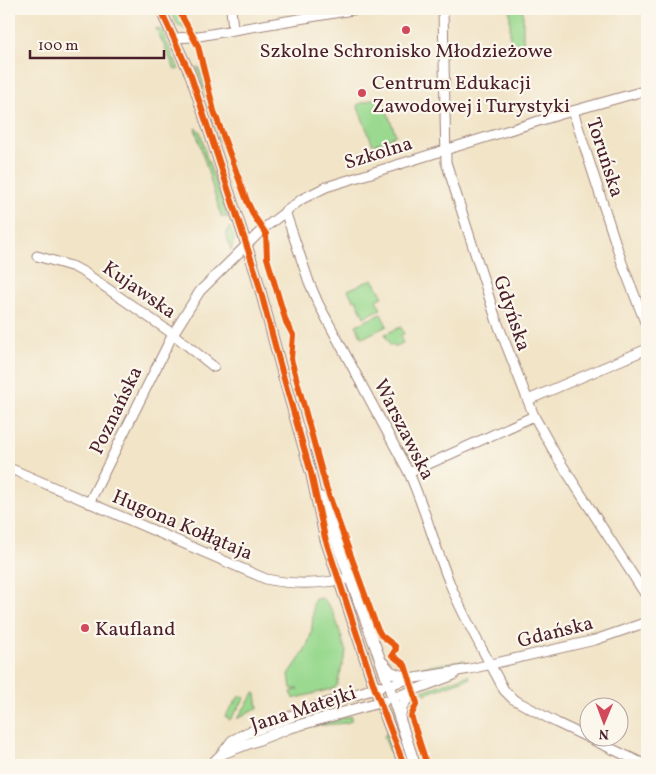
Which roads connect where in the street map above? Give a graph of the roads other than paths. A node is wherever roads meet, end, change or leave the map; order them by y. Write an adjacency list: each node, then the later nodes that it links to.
1 (155, 9): 5 (street)
2 (231, 9): 6 (street)
3 (358, 9): 6 (street)
4 (443, 9): 10 (street, Gdyńska)
5 (163, 13): 7 (street)
6 (233, 29): 7 (street)
7 (174, 38): 12 (street)
8 (647, 90): 9 (street, Szkolna)
9 (573, 111): 10 (street, Szkolna); 14 (street, Toruńska)
10 (446, 150): 11 (street, Szkolna); 18 (street, Gdyńska)
11 (285, 212): 12 (street, Szkolna); 21 (street, Warszawska)
12 (247, 244): 15 (street, Szkolna); 23 (street)
13 (37, 256): 15 (street, Kujawska)
14 (647, 327)
15 (173, 334): 17 (street, Kujawska); 22 (street, Poznańska)
16 (647, 350): 18 (street)
17 (214, 367)
18 (528, 400): 19 (street, Gdyńska)
19 (534, 416): 21 (street); 24 (street, Gdyńska)
20 (9, 468): 22 (street, Hugona Kołłątaja)
21 (409, 473): 28 (street, Warszawska)
22 (89, 502): 23 (street, Hugona Kołłątaja)
23 (344, 579): 26 (street); 27 (street)
24 (647, 597)
25 (647, 622): 28 (street, Gdańska)
26 (380, 660): 30 (street); 31 (street)
27 (366, 664): 32 (street); 34 (street)
28 (490, 664): 29 (street, Gdańska); 44 (street, Warszawska)
29 (470, 669): 30 (street, Gdańska); 33 (street, Gdańska)
30 (409, 678): 31 (street, Gdańska)
31 (388, 685): 32 (street, Gdańska); 35 (street)
32 (375, 689): 34 (street, Jana Matejki); 36 (street)
33 (413, 692): 35 (street, Gdańska); 38 (street)
34 (354, 695): 40 (street, Jana Matejki)
35 (393, 698): 36 (street, Jana Matejki); 38 (street)
36 (379, 702): 37 (street, Jana Matejki); 39 (street)
37 (358, 709): 39 (street); 40 (street, Jana Matejki)
38 (400, 720): 43 (street)
39 (387, 724): 42 (street)
40 (223, 753): 41 (street, Jana Matejki)
41 (211, 765)
42 (404, 765)
43 (416, 765)
44 (646, 765)

